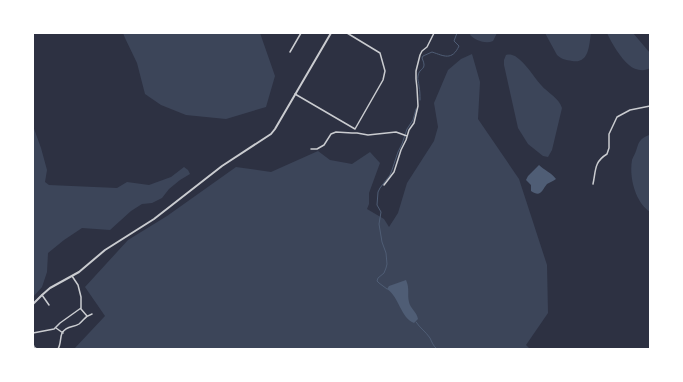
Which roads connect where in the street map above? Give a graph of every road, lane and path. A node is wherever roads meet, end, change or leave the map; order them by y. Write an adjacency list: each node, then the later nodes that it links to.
1 (301, 33): 5 (street)
2 (331, 33): 6 (street)
3 (346, 33): 8 (street)
4 (434, 33): 10 (street)
5 (290, 52)
6 (295, 94): 8 (street); 14 (street)
7 (650, 106): 12 (street)
8 (355, 129): 9 (street)
9 (357, 133): 10 (street); 11 (street)
10 (407, 136): 13 (street)
11 (311, 149)
12 (593, 184)
13 (384, 185)
14 (72, 276): 15 (street); 18 (street)
15 (42, 295): 16 (street); 17 (street)
16 (33, 304)
17 (49, 305)
18 (81, 308): 20 (street); 21 (street)
19 (92, 314): 20 (street)
20 (87, 316): 23 (street)
21 (56, 327): 22 (street); 23 (street)
22 (33, 333)
23 (62, 333): 26 (street)
24 (33, 344): 25 (street)
25 (37, 349)
26 (58, 349)

